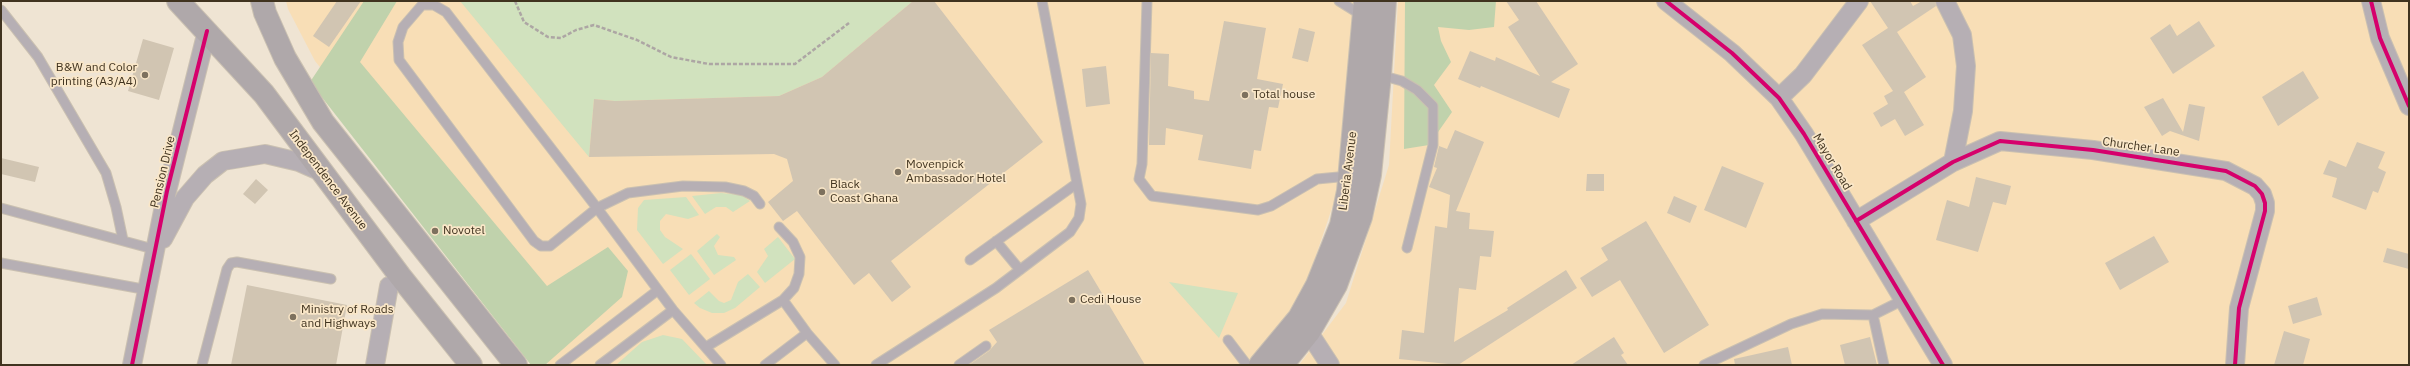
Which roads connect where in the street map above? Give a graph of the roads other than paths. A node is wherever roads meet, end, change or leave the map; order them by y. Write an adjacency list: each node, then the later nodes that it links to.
1 (178, 1): 13 (main road, Independence Avenue)
2 (262, 1): 50 (main road)
3 (1042, 1): 20 (lane)
4 (1147, 1): 19 (lane)
5 (1339, 1): 11 (lane)
6 (1385, 1): 14 (main road, Liberia Avenue)
7 (1666, 1): 15 (street, Mayor Road)
8 (1859, 1): 15 (street)
9 (1946, 1): 17 (street)
10 (2371, 1): 16 (street)
11 (1365, 9): 19 (main road, Liberia Avenue)
12 (1, 10): 26 (lane)
13 (207, 31): 18 (main road, Independence Avenue); 29 (street, Pension Drive)
14 (1380, 75): 28 (lane); 41 (main road, Liberia Avenue)
15 (1779, 98): 24 (street, Mayor Road)
16 (2409, 106)
17 (1953, 162): 24 (street, Churcher Lane); 65 (street, Churcher Lane)
18 (324, 174): 29 (street); 49 (main road, Independence Avenue)
19 (1349, 176): 41 (main road, Liberia Avenue)
20 (1076, 184): 27 (lane); 32 (lane)
21 (760, 204): 23 (lane)
22 (1, 208): 26 (lane)
23 (598, 208): 23 (lane); 36 (lane)
24 (1856, 221): 38 (street, Mayor Road)
25 (779, 227): 37 (lane)
26 (123, 240): 29 (lane)
27 (996, 241): 30 (lane); 32 (lane)
28 (1407, 248)
29 (157, 250): 35 (street, Pension Drive)
30 (970, 260)
31 (1, 263): 35 (lane)
32 (1020, 270): 56 (lane)
33 (331, 279): 47 (lane)
34 (389, 286): 48 (street)
35 (148, 290): 46 (street, Pension Drive)
36 (658, 290): 39 (lane); 51 (lane)
37 (783, 300): 42 (lane); 45 (lane)
38 (1903, 300): 40 (lane); 64 (street, Mayor Road)
39 (673, 310): 45 (lane); 52 (lane)
40 (1873, 315): 62 (lane); 63 (lane)
41 (1304, 325): 59 (main road, Liberia Avenue); 60 (main road, Liberia Avenue); 61 (street)
42 (807, 332): 54 (lane); 55 (lane)
43 (1228, 340): 58 (lane)
44 (986, 346): 57 (lane)
45 (706, 347): 53 (lane)
46 (132, 365)
47 (202, 365)
48 (375, 365)
49 (471, 365)
50 (516, 365)
51 (560, 365)
52 (600, 365)
53 (721, 365)
54 (765, 365)
55 (835, 365)
56 (876, 365)
57 (959, 365)
58 (1247, 365)
59 (1260, 365)
60 (1282, 365)
61 (1330, 365)
62 (1704, 365)
63 (1884, 365)
64 (1943, 365)
65 (2235, 365)

